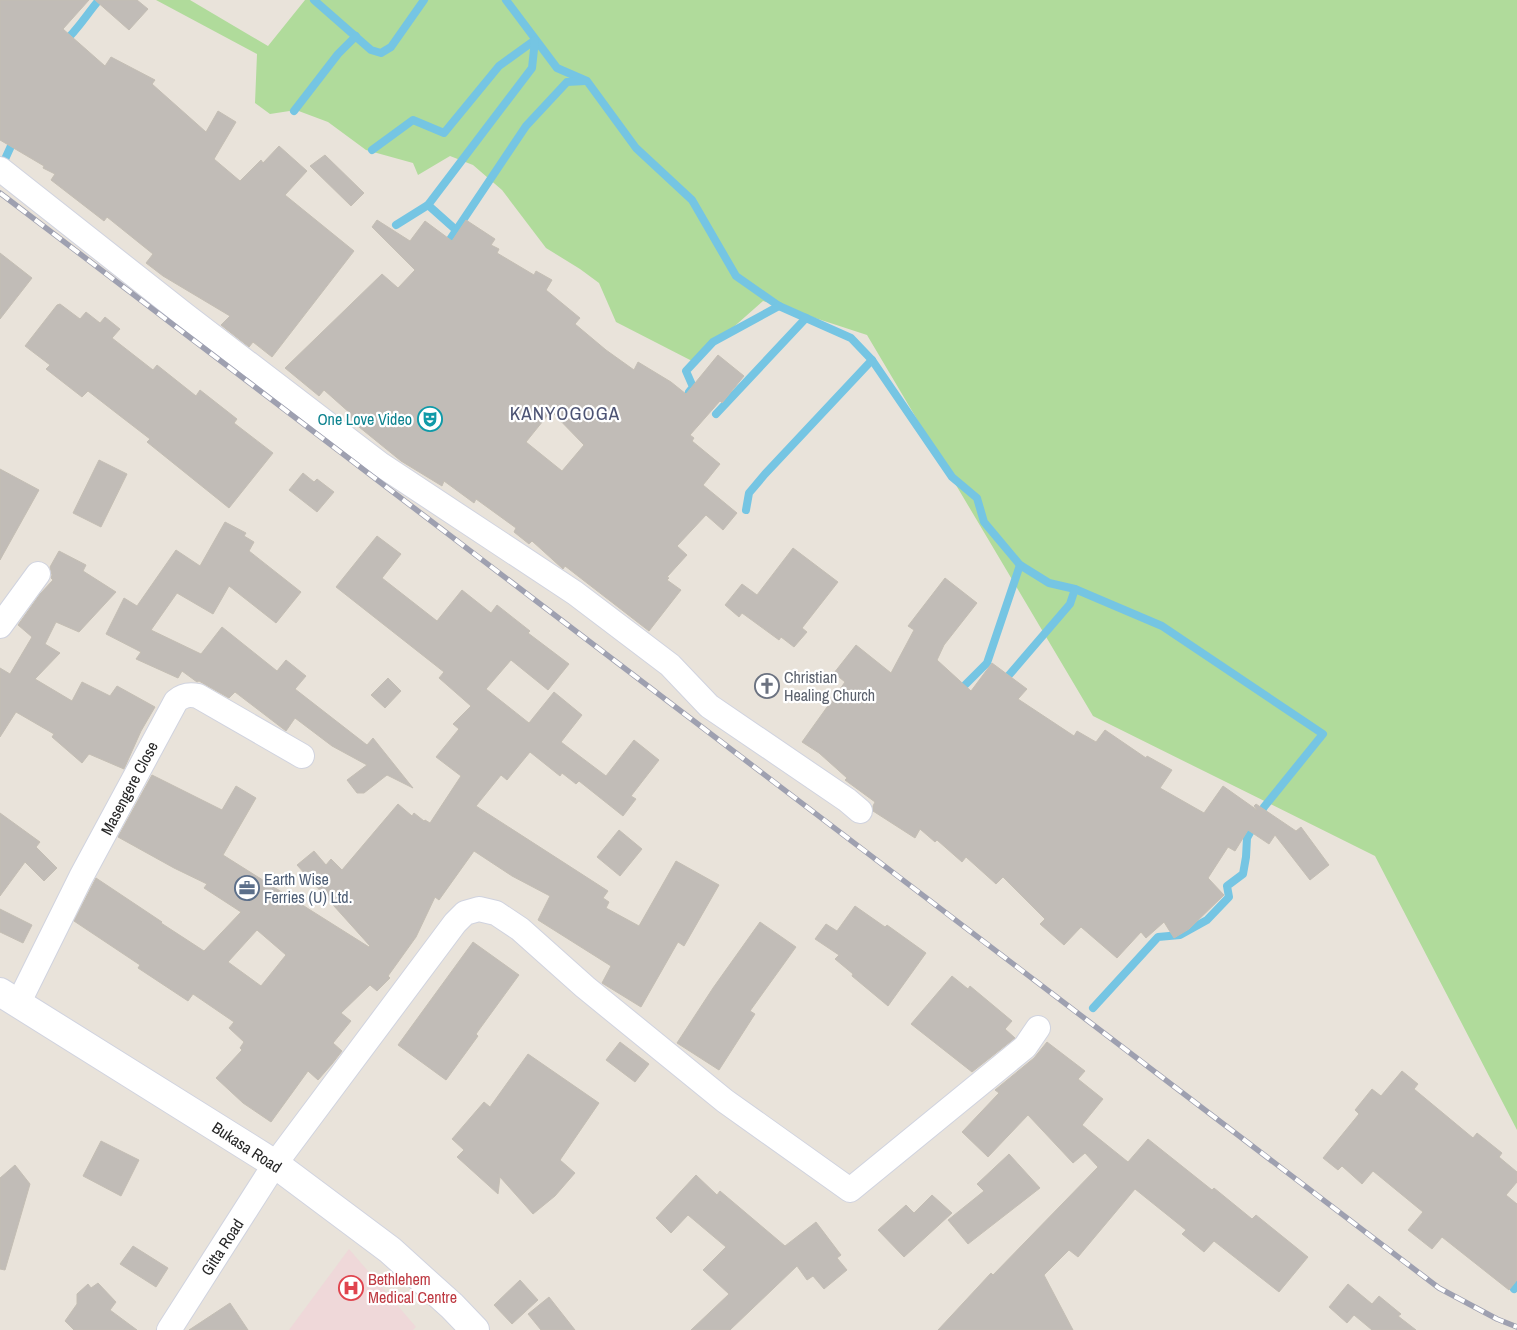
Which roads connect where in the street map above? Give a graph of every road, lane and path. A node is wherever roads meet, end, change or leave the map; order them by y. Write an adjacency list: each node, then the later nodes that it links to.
1 (0, 169): 5 (street)
2 (38, 574): 3 (street)
3 (0, 626)
4 (302, 756): 6 (street, Masengere Close)
5 (860, 811)
6 (9, 998): 8 (street, Bukasa Road)
7 (1038, 1028): 8 (street, Gitta Road)
8 (275, 1164): 9 (street, Gitta Road); 10 (street, Bukasa Road)
9 (168, 1330)
10 (475, 1330)

